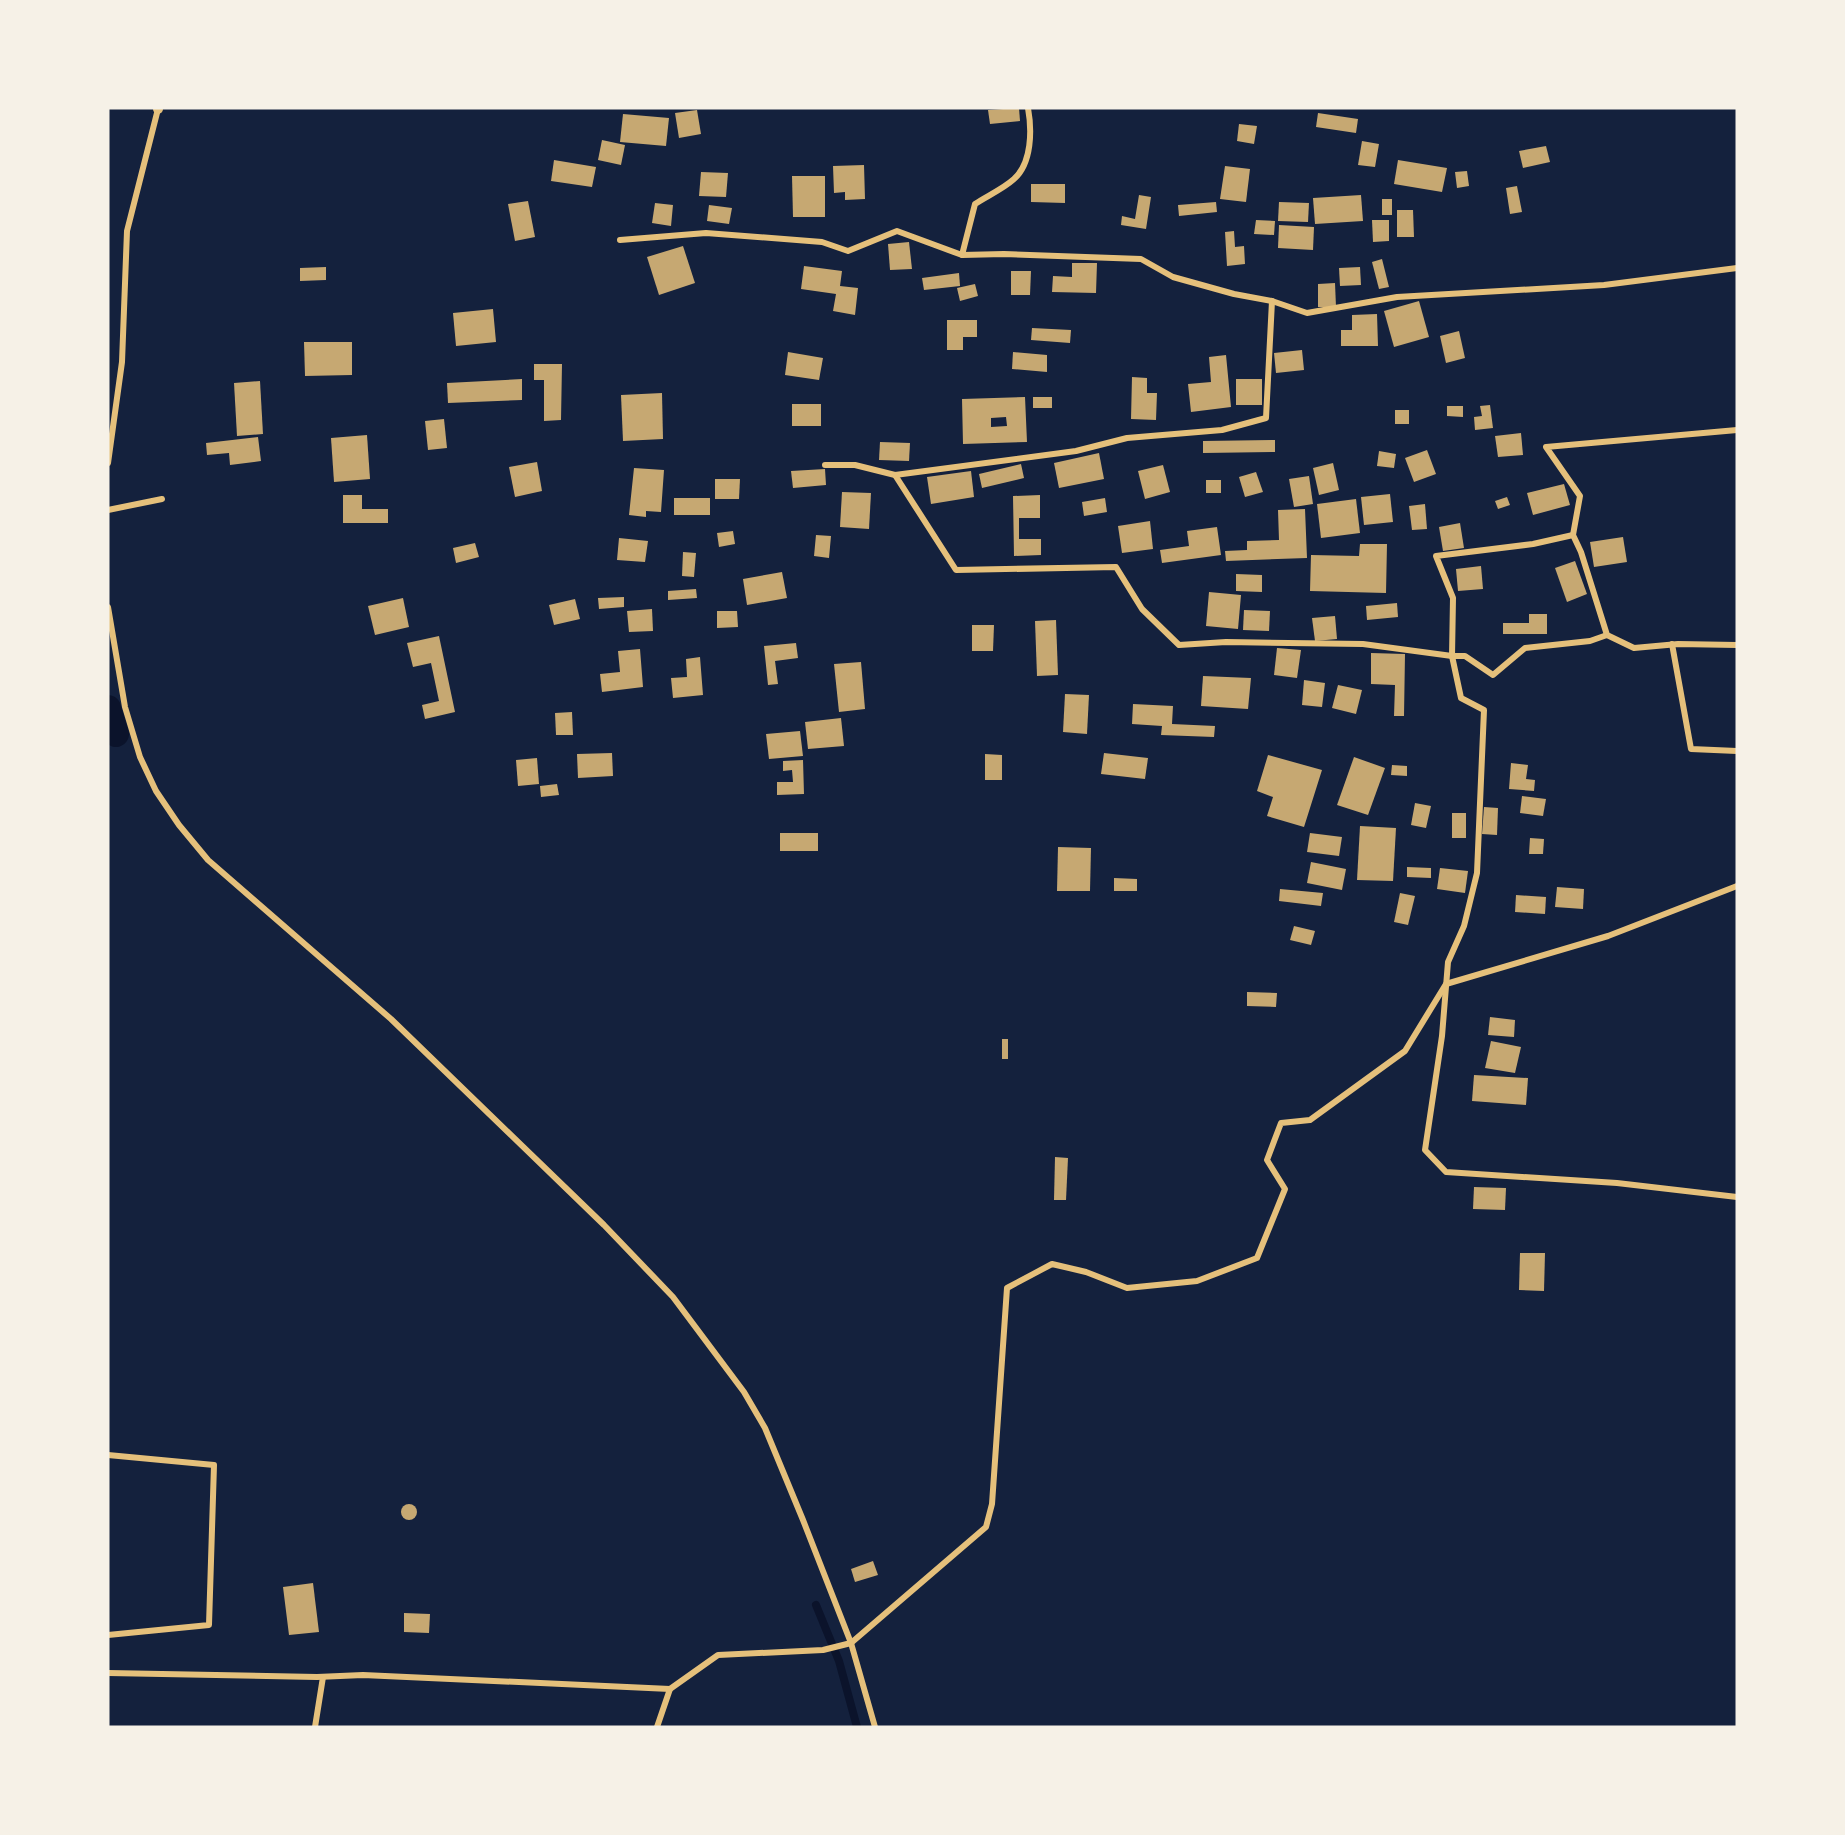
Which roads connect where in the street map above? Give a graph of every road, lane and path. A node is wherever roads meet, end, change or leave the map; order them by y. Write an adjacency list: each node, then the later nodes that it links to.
1 (158, 108): 8 (street)
2 (1028, 108): 4 (street)
3 (620, 240): 4 (street)
4 (962, 255): 6 (street)
5 (1737, 268): 6 (street)
6 (1272, 301): 10 (street)
7 (1737, 430): 13 (street)
8 (108, 463)
9 (825, 465): 10 (street)
10 (895, 475): 18 (street)
11 (162, 500): 12 (street)
12 (108, 510)
13 (1573, 535): 15 (street); 18 (street)
14 (108, 607): 25 (street)
15 (1607, 635): 16 (street); 18 (street)
16 (1672, 644): 17 (street); 19 (street)
17 (1737, 645)
18 (1452, 656): 21 (street)
19 (1737, 751)
20 (1737, 886): 21 (street)
21 (1446, 984): 22 (street); 25 (street)
22 (1737, 1197)
23 (108, 1455): 24 (street)
24 (108, 1635)
25 (851, 1643): 28 (street); 31 (street)
26 (108, 1673): 27 (street)
27 (323, 1677): 28 (street); 29 (street)
28 (670, 1689): 30 (street)
29 (315, 1727)
30 (657, 1727)
31 (875, 1727)

